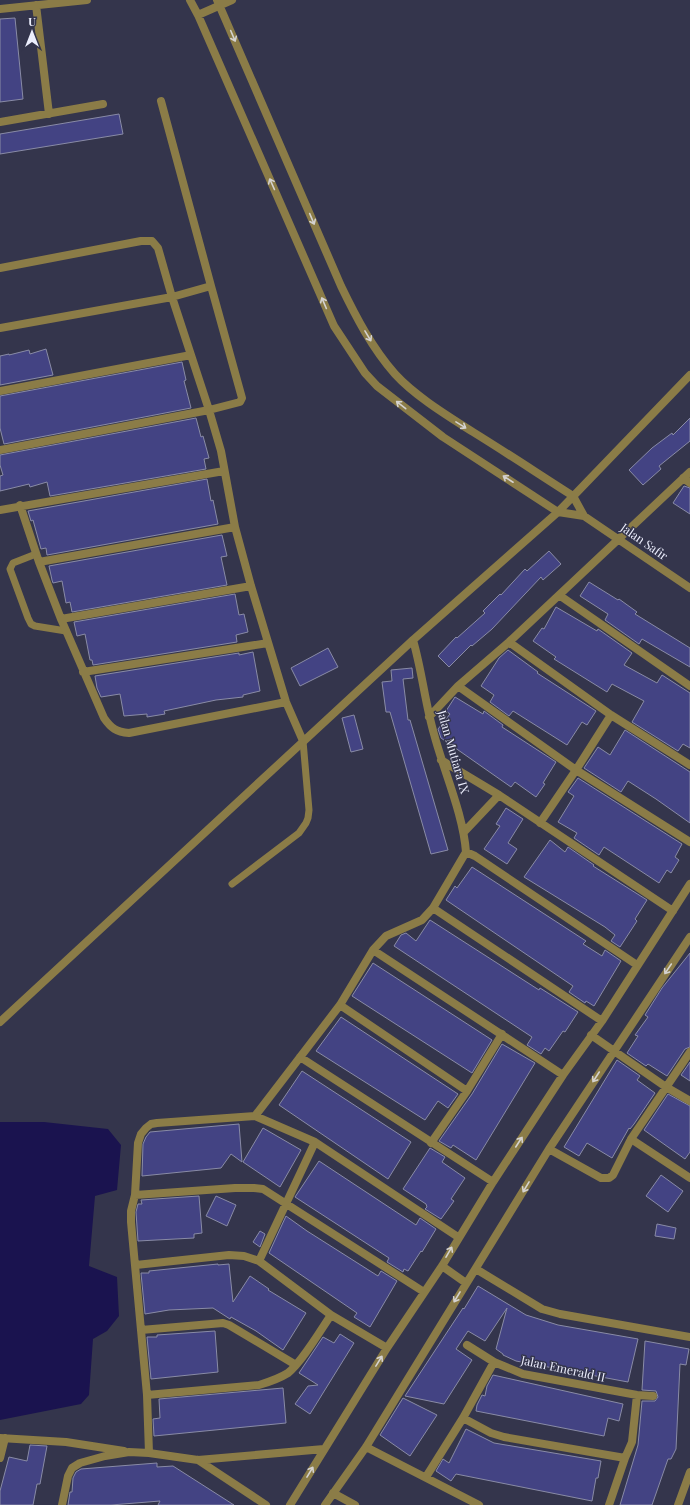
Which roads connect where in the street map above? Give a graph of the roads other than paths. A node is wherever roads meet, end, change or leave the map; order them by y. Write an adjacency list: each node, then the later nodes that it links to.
1 (87, 0): 5 (street)
2 (190, 0): 7 (street)
3 (232, 0): 4 (street)
4 (218, 3): 7 (street); 25 (street, one-way to 25)
5 (36, 5): 6 (street); 10 (street)
6 (0, 9)
7 (198, 15): 28 (street, one-way to 7)
8 (161, 101): 13 (street)
9 (103, 104): 10 (street)
10 (49, 114): 11 (street)
11 (0, 122)
12 (0, 268): 14 (street)
13 (211, 286): 14 (street); 19 (street)
14 (172, 297): 15 (street); 16 (street)
15 (0, 328)
16 (191, 354): 18 (street); 19 (street)
17 (690, 375): 25 (street)
18 (0, 390)
19 (209, 410): 20 (street); 21 (street)
20 (0, 450)
21 (224, 471): 26 (street); 30 (street)
22 (690, 472): 23 (street)
23 (683, 478): 24 (street); 31 (street)
24 (690, 483)
25 (573, 496): 28 (street); 29 (street)
26 (20, 505): 27 (street); 32 (street)
27 (0, 510)
28 (558, 512): 29 (street); 39 (street)
29 (584, 516): 31 (street, Jalan Safir)
30 (235, 527): 33 (street); 34 (street)
31 (618, 539): 35 (street, Jalan Safir); 36 (street)
32 (36, 554): 33 (street); 38 (lane)
33 (39, 562): 37 (street)
34 (251, 586): 37 (street); 41 (street)
35 (690, 588)
36 (559, 595): 40 (street); 44 (street)
37 (61, 619): 38 (street)
38 (66, 631): 42 (street)
39 (414, 640): 47 (street, Jalan Mutiara IX); 48 (street)
40 (509, 642): 43 (street); 46 (street)
41 (268, 643): 42 (street); 45 (street)
42 (83, 672): 45 (street)
43 (458, 686): 47 (street); 51 (street)
44 (690, 686)
45 (286, 702): 48 (street)
46 (611, 715): 50 (street); 51 (street)
47 (429, 717): 49 (street, Jalan Mutiara IX)
48 (303, 742): 57 (lane); 66 (street)
49 (441, 760): 52 (street); 54 (street, Jalan Mutiara IX)
50 (690, 765)
51 (576, 770): 53 (street); 55 (street)
52 (499, 795): 53 (street); 54 (street)
53 (540, 823): 60 (street)
54 (464, 832): 56 (street, Jalan Mutiara IX)
55 (690, 842)
56 (466, 852): 59 (street); 63 (street)
57 (232, 884)
58 (690, 884): 60 (street)
59 (433, 908): 62 (street); 65 (street)
60 (673, 911): 63 (street)
61 (690, 937): 69 (street, one-way to 69)
62 (373, 950): 64 (street); 67 (street)
63 (637, 965): 65 (street)
64 (340, 1005): 71 (street); 74 (street)
65 (602, 1021): 68 (street)
66 (0, 1022)
67 (502, 1034): 72 (street); 74 (street)
68 (591, 1036): 69 (street); 72 (street)
69 (614, 1051): 73 (street); 80 (street, one-way to 80)
70 (690, 1052): 73 (street)
71 (300, 1057): 76 (street); 79 (street)
72 (563, 1075): 82 (street, one-way to 72)
73 (666, 1087): 75 (street); 77 (street)
74 (467, 1091): 79 (street)
75 (690, 1100)
76 (255, 1116): 78 (street); 83 (street)
77 (631, 1139): 80 (street); 81 (street)
78 (315, 1142): 84 (street); 85 (street)
79 (432, 1143): 82 (street)
80 (549, 1149): 89 (street, one-way to 89)
81 (690, 1178)
82 (493, 1182): 85 (street)
83 (134, 1195): 84 (street); 87 (street)
84 (287, 1205): 86 (street); 91 (street)
85 (458, 1237): 88 (street, one-way to 85)
86 (259, 1261): 87 (street); 92 (street)
87 (136, 1265): 93 (street)
88 (442, 1266): 90 (street); 91 (street)
89 (476, 1269): 90 (street); 94 (street)
90 (466, 1283): 104 (street, one-way to 104)
91 (424, 1292): 96 (street)
92 (331, 1315): 96 (street); 98 (street)
93 (141, 1330): 98 (street); 99 (street)
94 (690, 1337)
95 (467, 1345): 97 (street, Jalan Emerald II)
96 (387, 1348): 105 (street, one-way to 96)
97 (494, 1362): 100 (street, Jalan Emerald II); 102 (street)
98 (296, 1365): 99 (street)
99 (147, 1395): 107 (street)
100 (637, 1396): 101 (street, Jalan Emerald II); 109 (street)
101 (653, 1396)
102 (463, 1418): 109 (street); 112 (street)
103 (2, 1438): 106 (street); 108 (street)
104 (366, 1447): 112 (street); 113 (street)
105 (324, 1449): 110 (street); 116 (street, one-way to 105)
106 (129, 1452): 107 (street); 114 (street)
107 (149, 1452): 110 (street)
108 (0, 1458)
109 (625, 1458): 120 (street)
110 (198, 1460): 115 (street)
111 (690, 1472): 121 (street)
112 (426, 1477): 119 (street)
113 (333, 1493): 117 (street); 118 (street)
114 (62, 1505)
115 (266, 1505)
116 (290, 1505)
117 (325, 1505)
118 (355, 1505)
119 (478, 1505)
120 (609, 1505)
121 (678, 1505)

